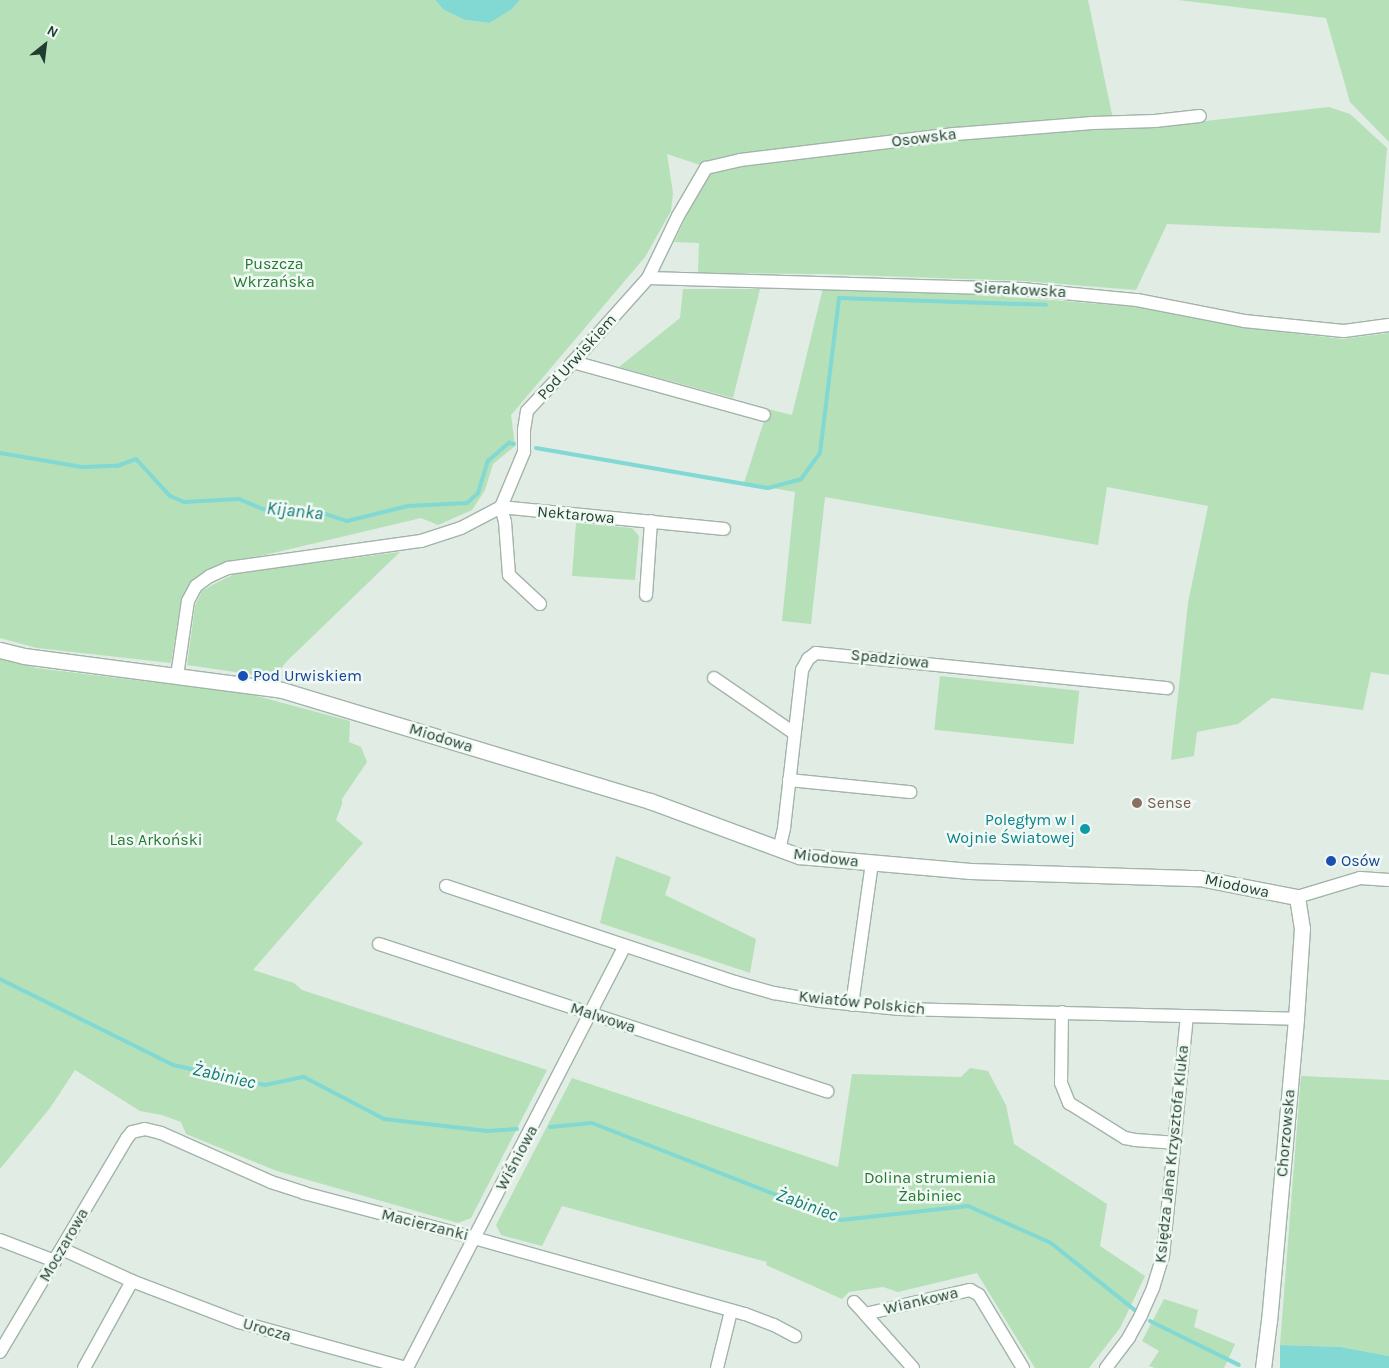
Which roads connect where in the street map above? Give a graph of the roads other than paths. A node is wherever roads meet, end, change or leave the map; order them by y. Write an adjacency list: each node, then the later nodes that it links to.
1 (1200, 116): 2 (street, Osowska)
2 (678, 216): 3 (street, Pod Urwiskiem)
3 (648, 278): 4 (street, Sierakowska); 5 (street, Pod Urwiskiem)
4 (1389, 325)
5 (573, 362): 6 (street); 7 (street, Pod Urwiskiem)
6 (764, 415)
7 (500, 507): 8 (street, Nektarowa); 11 (street); 13 (street)
8 (651, 521): 9 (street, Nektarowa); 10 (street)
9 (724, 528)
10 (646, 595)
11 (540, 604)
12 (0, 650): 13 (street, Miodowa)
13 (177, 676): 19 (street, Miodowa)
14 (714, 678): 16 (street)
15 (1167, 688): 16 (street, Spadziowa)
16 (794, 733): 17 (street, Spadziowa)
17 (789, 780): 18 (street); 19 (street, Spadziowa)
18 (910, 792)
19 (779, 850): 20 (street, Miodowa)
20 (872, 863): 23 (street, Miodowa); 26 (street, Miodowa)
21 (1389, 880): 23 (street, Miodowa)
22 (446, 886): 25 (street, Kwiatów Polskich)
23 (1297, 897): 30 (street, Chorzowska)
24 (379, 944): 28 (street, Malwowa)
25 (625, 946): 26 (street, Kwiatów Polskich); 28 (street, Wiśniowa)
26 (852, 1005): 27 (street, Kwiatów Polskich)
27 (1062, 1012): 29 (street, Kwiatów Polskich); 33 (street)
28 (591, 1014): 31 (street, Malwowa); 34 (street, Wiśniowa)
29 (1187, 1016): 30 (street, Kwiatów Polskich); 33 (street, Księdza Jana Krzysztofa Kluka)
30 (1296, 1019): 50 (street, Chorzowska)
31 (827, 1091)
32 (127, 1138): 34 (street, Macierzanki); 36 (street, Moczarowa)
33 (1174, 1143): 49 (street, Księdza Jana Krzysztofa Kluka)
34 (474, 1238): 40 (street, Macierzanki); 45 (street, Wiśniowa)
35 (0, 1240): 37 (street)
36 (62, 1249): 37 (street, Moczarowa); 38 (street, Urocza)
37 (54, 1261): 43 (street, Moczarowa)
38 (132, 1281): 44 (street); 45 (street, Urocza)
39 (854, 1302): 41 (street, Wiankowa)
40 (731, 1311): 42 (street, Macierzanki); 46 (street)
41 (865, 1314): 47 (street, Wiankowa); 48 (street, Wiankowa)
42 (795, 1336)
43 (0, 1352)
44 (84, 1368)
45 (407, 1368)
46 (717, 1368)
47 (913, 1368)
48 (1023, 1368)
49 (1106, 1368)
50 (1263, 1368)

